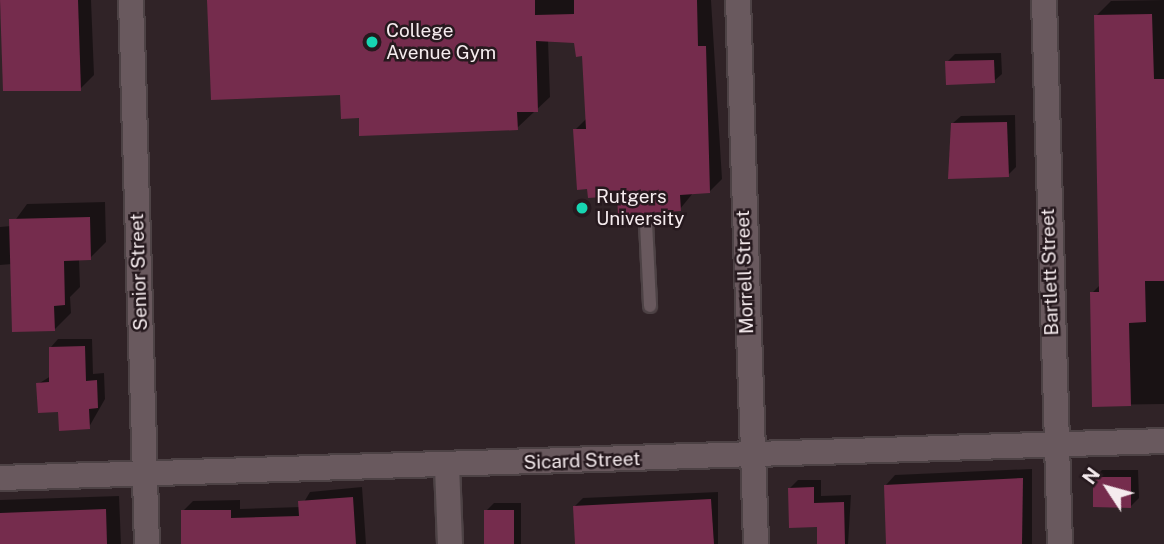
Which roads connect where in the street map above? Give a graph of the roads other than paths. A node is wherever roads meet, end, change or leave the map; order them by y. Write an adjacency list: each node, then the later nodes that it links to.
1 (131, 0): 10 (street, Senior Street)
2 (738, 0): 8 (street, Morrell Street)
3 (1044, 0): 7 (street, Bartlett Street)
4 (646, 223): 5 (lane)
5 (650, 306)
6 (1164, 441): 7 (street, Sicard Street)
7 (1056, 443): 8 (street, Sicard Street); 15 (street, Bartlett Street)
8 (752, 455): 9 (street, Sicard Street); 14 (street, Morrell Street)
9 (447, 466): 10 (street, Sicard Street); 13 (street)
10 (144, 475): 11 (street, Sicard Street); 12 (street, Senior Street)
11 (0, 478)
12 (147, 544)
13 (450, 544)
14 (756, 544)
15 (1059, 544)

